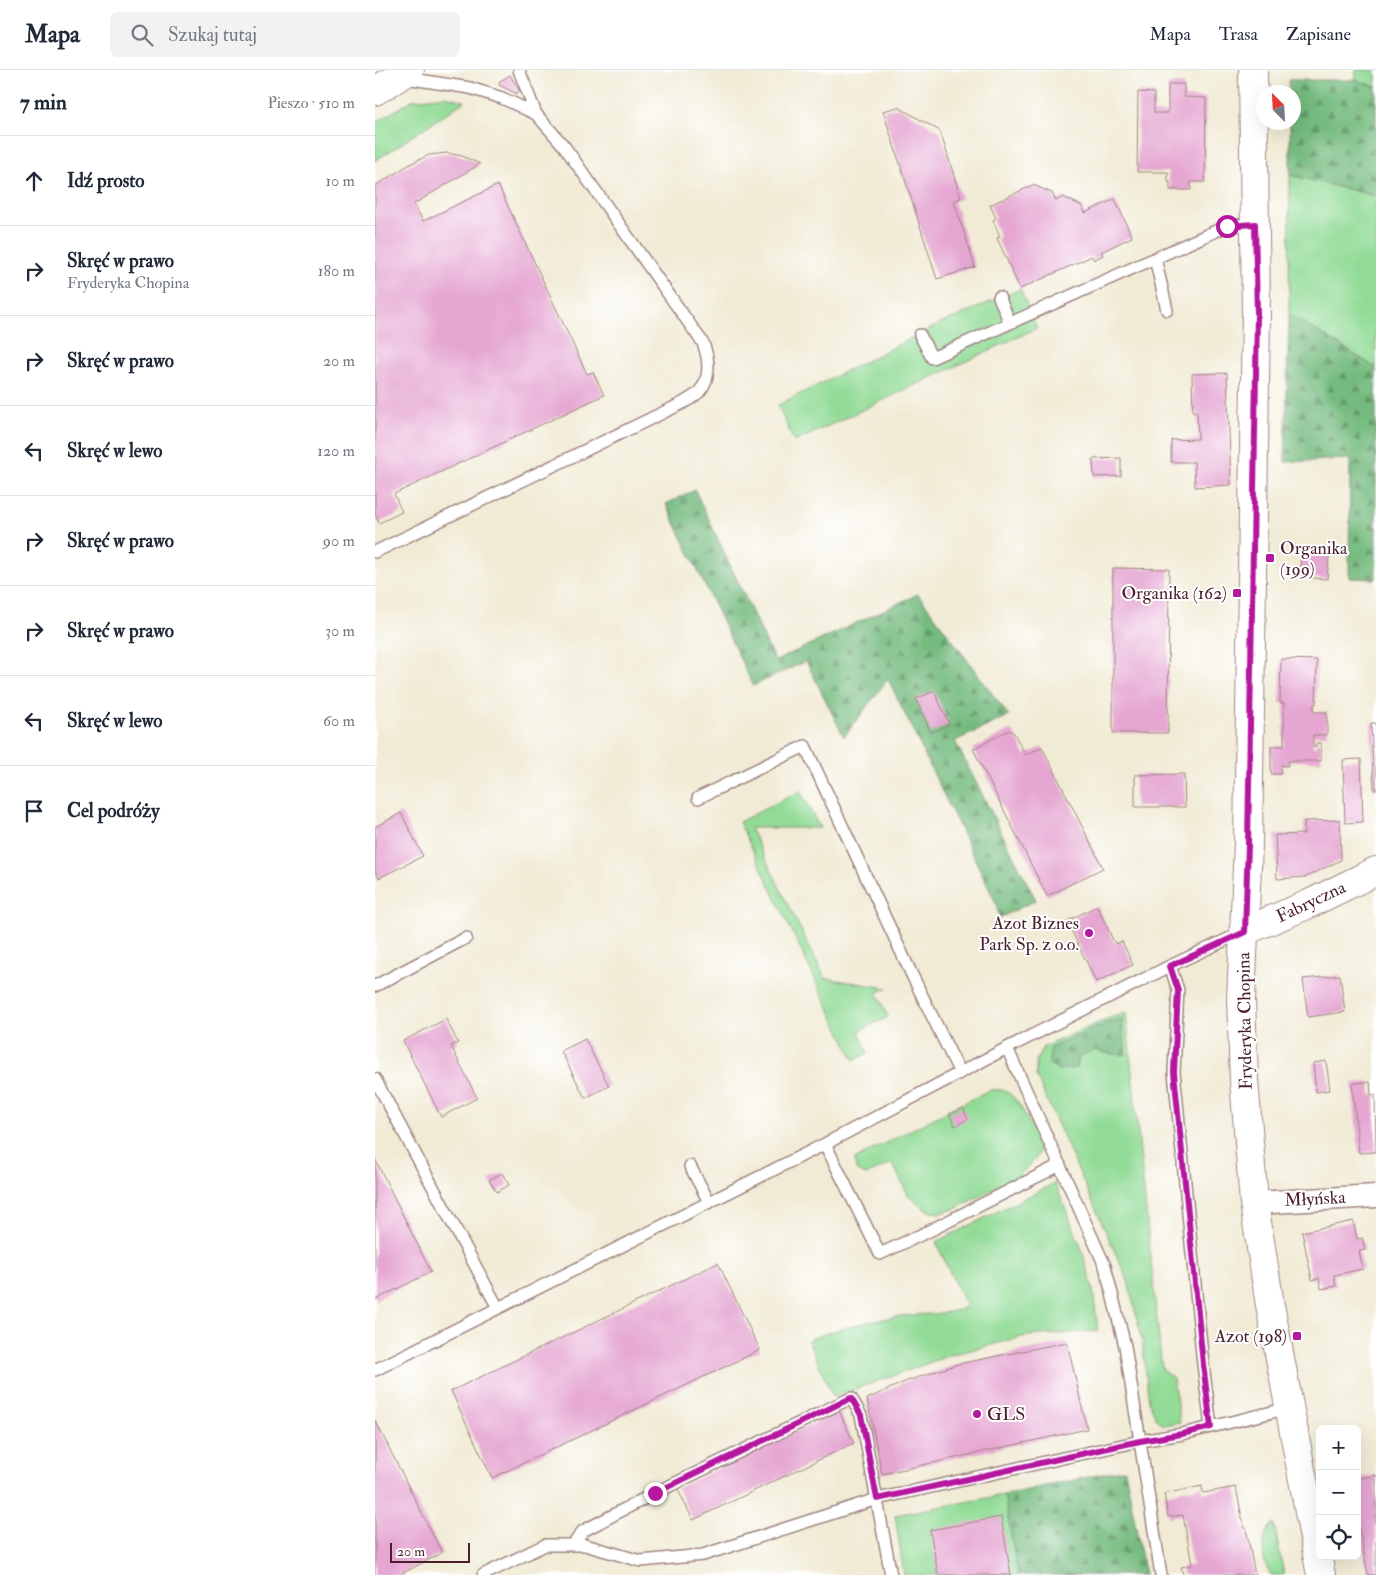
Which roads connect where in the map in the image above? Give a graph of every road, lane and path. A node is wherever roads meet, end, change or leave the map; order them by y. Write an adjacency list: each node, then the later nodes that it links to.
1 (519, 70): 5 (lane)
2 (1253, 70): 6 (main road, Fryderyka Chopina)
3 (404, 73): 4 (main road); 5 (lane)
4 (375, 90)
5 (536, 114): 12 (lane)
6 (1255, 224): 7 (lane); 15 (main road, Fryderyka Chopina)
7 (1155, 258): 9 (lane); 10 (lane)
8 (999, 297): 10 (lane)
9 (1167, 310)
10 (1010, 323): 11 (lane)
11 (919, 335)
12 (375, 552)
13 (699, 798): 20 (lane)
14 (1376, 871): 15 (main road, Fabryczna)
15 (1245, 932): 17 (lane); 27 (main road, Fryderyka Chopina)
16 (466, 938): 18 (lane)
17 (1170, 966): 19 (lane); 31 (lane)
18 (375, 986)
19 (1007, 1048): 20 (lane); 23 (lane)
20 (959, 1073): 22 (lane)
21 (375, 1079): 28 (lane)
22 (825, 1144): 23 (lane); 26 (lane)
23 (1060, 1165): 32 (lane)
24 (690, 1166): 26 (lane)
25 (1376, 1196): 27 (street, Młyńska)
26 (709, 1202): 28 (lane)
27 (1254, 1203): 30 (main road, Fryderyka Chopina)
28 (498, 1308): 29 (lane)
29 (375, 1370)
30 (1289, 1408): 31 (lane); 38 (main road, Fryderyka Chopina)
31 (1211, 1427): 32 (lane)
32 (1140, 1441): 33 (lane); 37 (lane)
33 (877, 1499): 34 (lane); 34 (lane); 36 (lane)
34 (573, 1545): 35 (lane)
35 (483, 1575)
36 (891, 1575)
37 (1161, 1575)
38 (1321, 1575)

